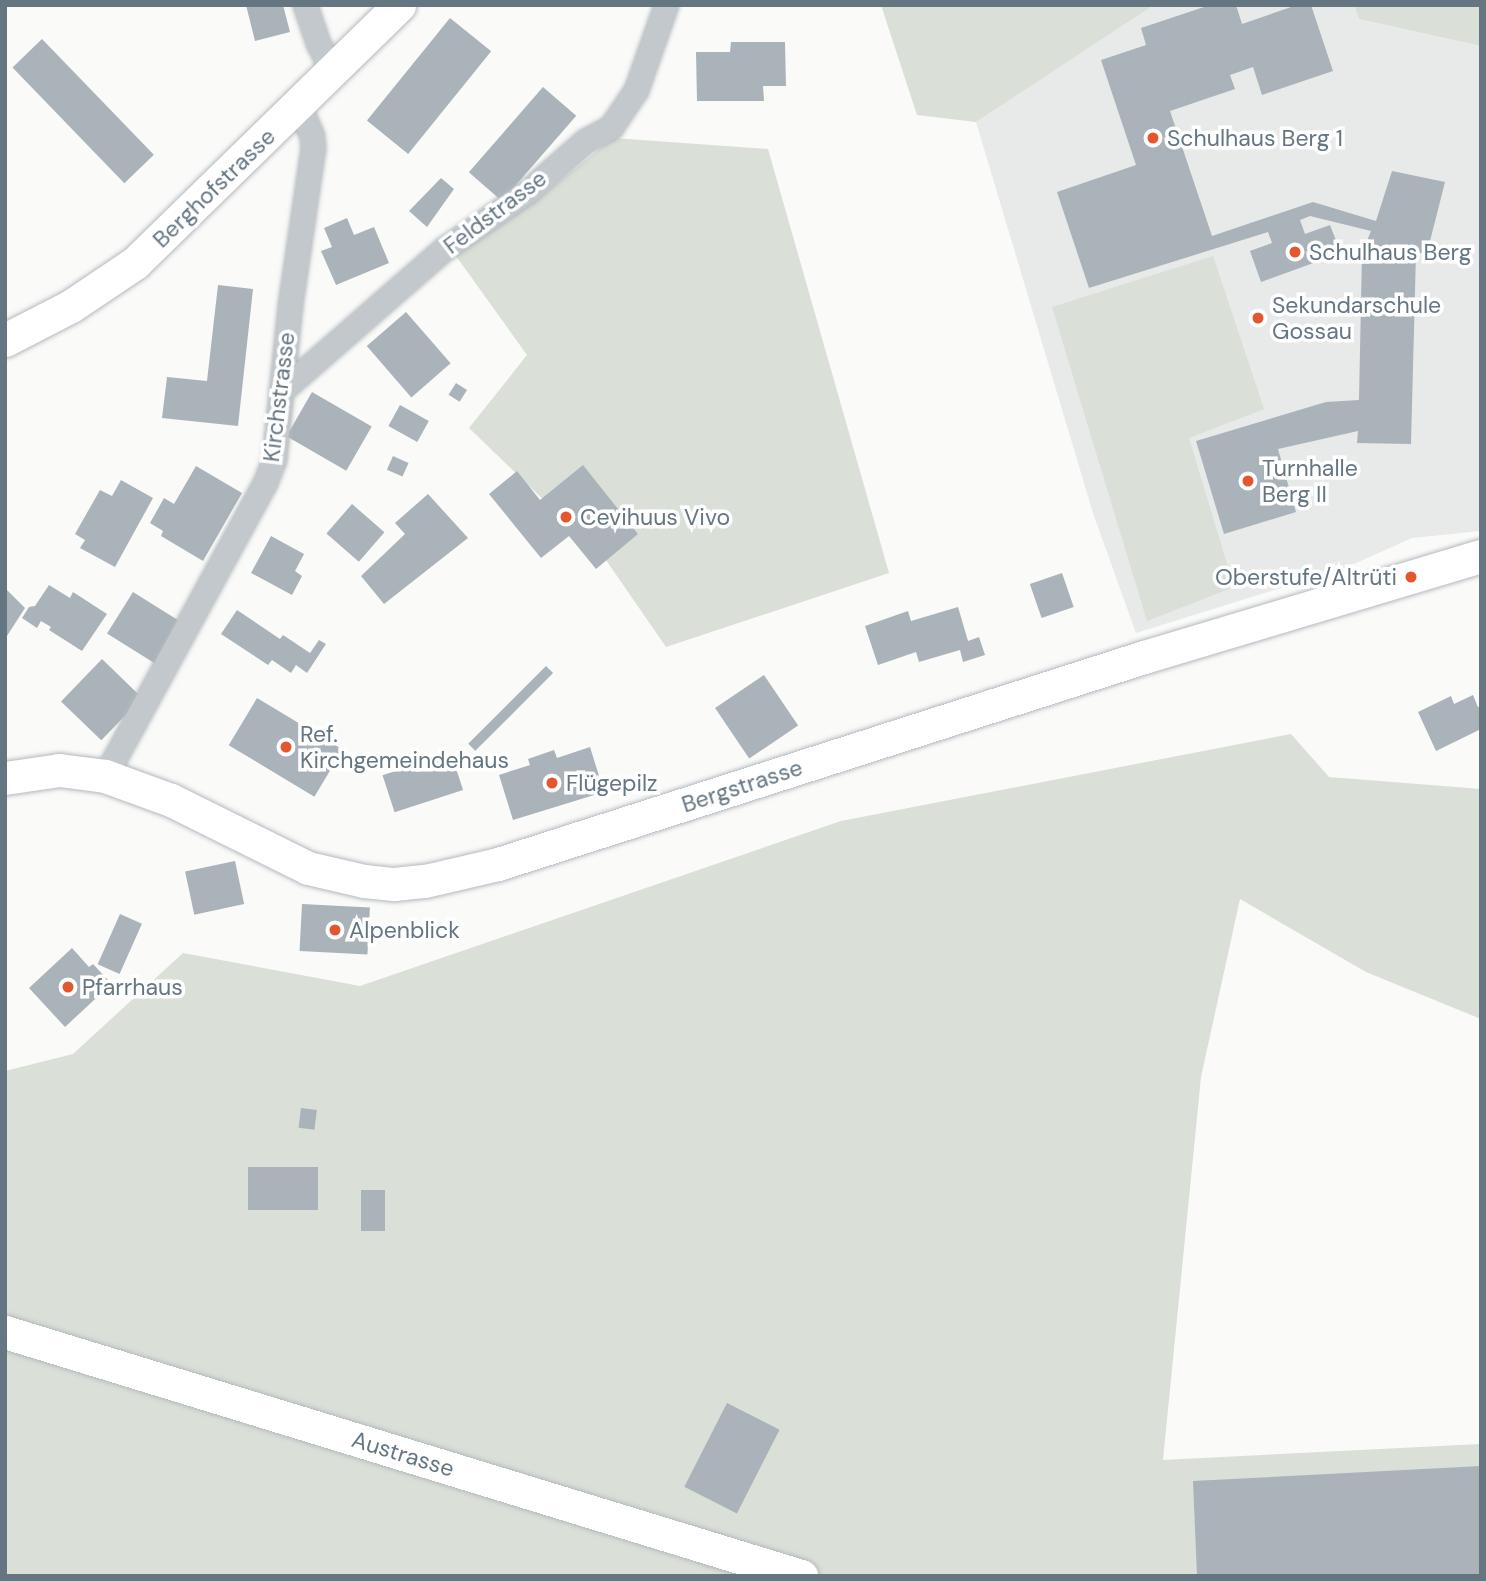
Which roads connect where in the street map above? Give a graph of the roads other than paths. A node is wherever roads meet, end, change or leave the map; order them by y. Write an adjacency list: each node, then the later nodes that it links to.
1 (305, 5): 4 (street)
2 (399, 5): 4 (street, Berghofstrasse)
3 (666, 5): 7 (street, Feldstrasse)
4 (333, 72): 5 (street, Berghofstrasse)
5 (299, 106): 6 (street, Berghofstrasse); 7 (street, Kirchstrasse)
6 (5, 340)
7 (281, 391): 9 (street, Kirchstrasse)
8 (1481, 556): 9 (street, Bergstrasse)
9 (105, 776): 10 (street, Bergstrasse)
10 (5, 778)
11 (5, 1332): 12 (street, Austrasse)
12 (801, 1576)

